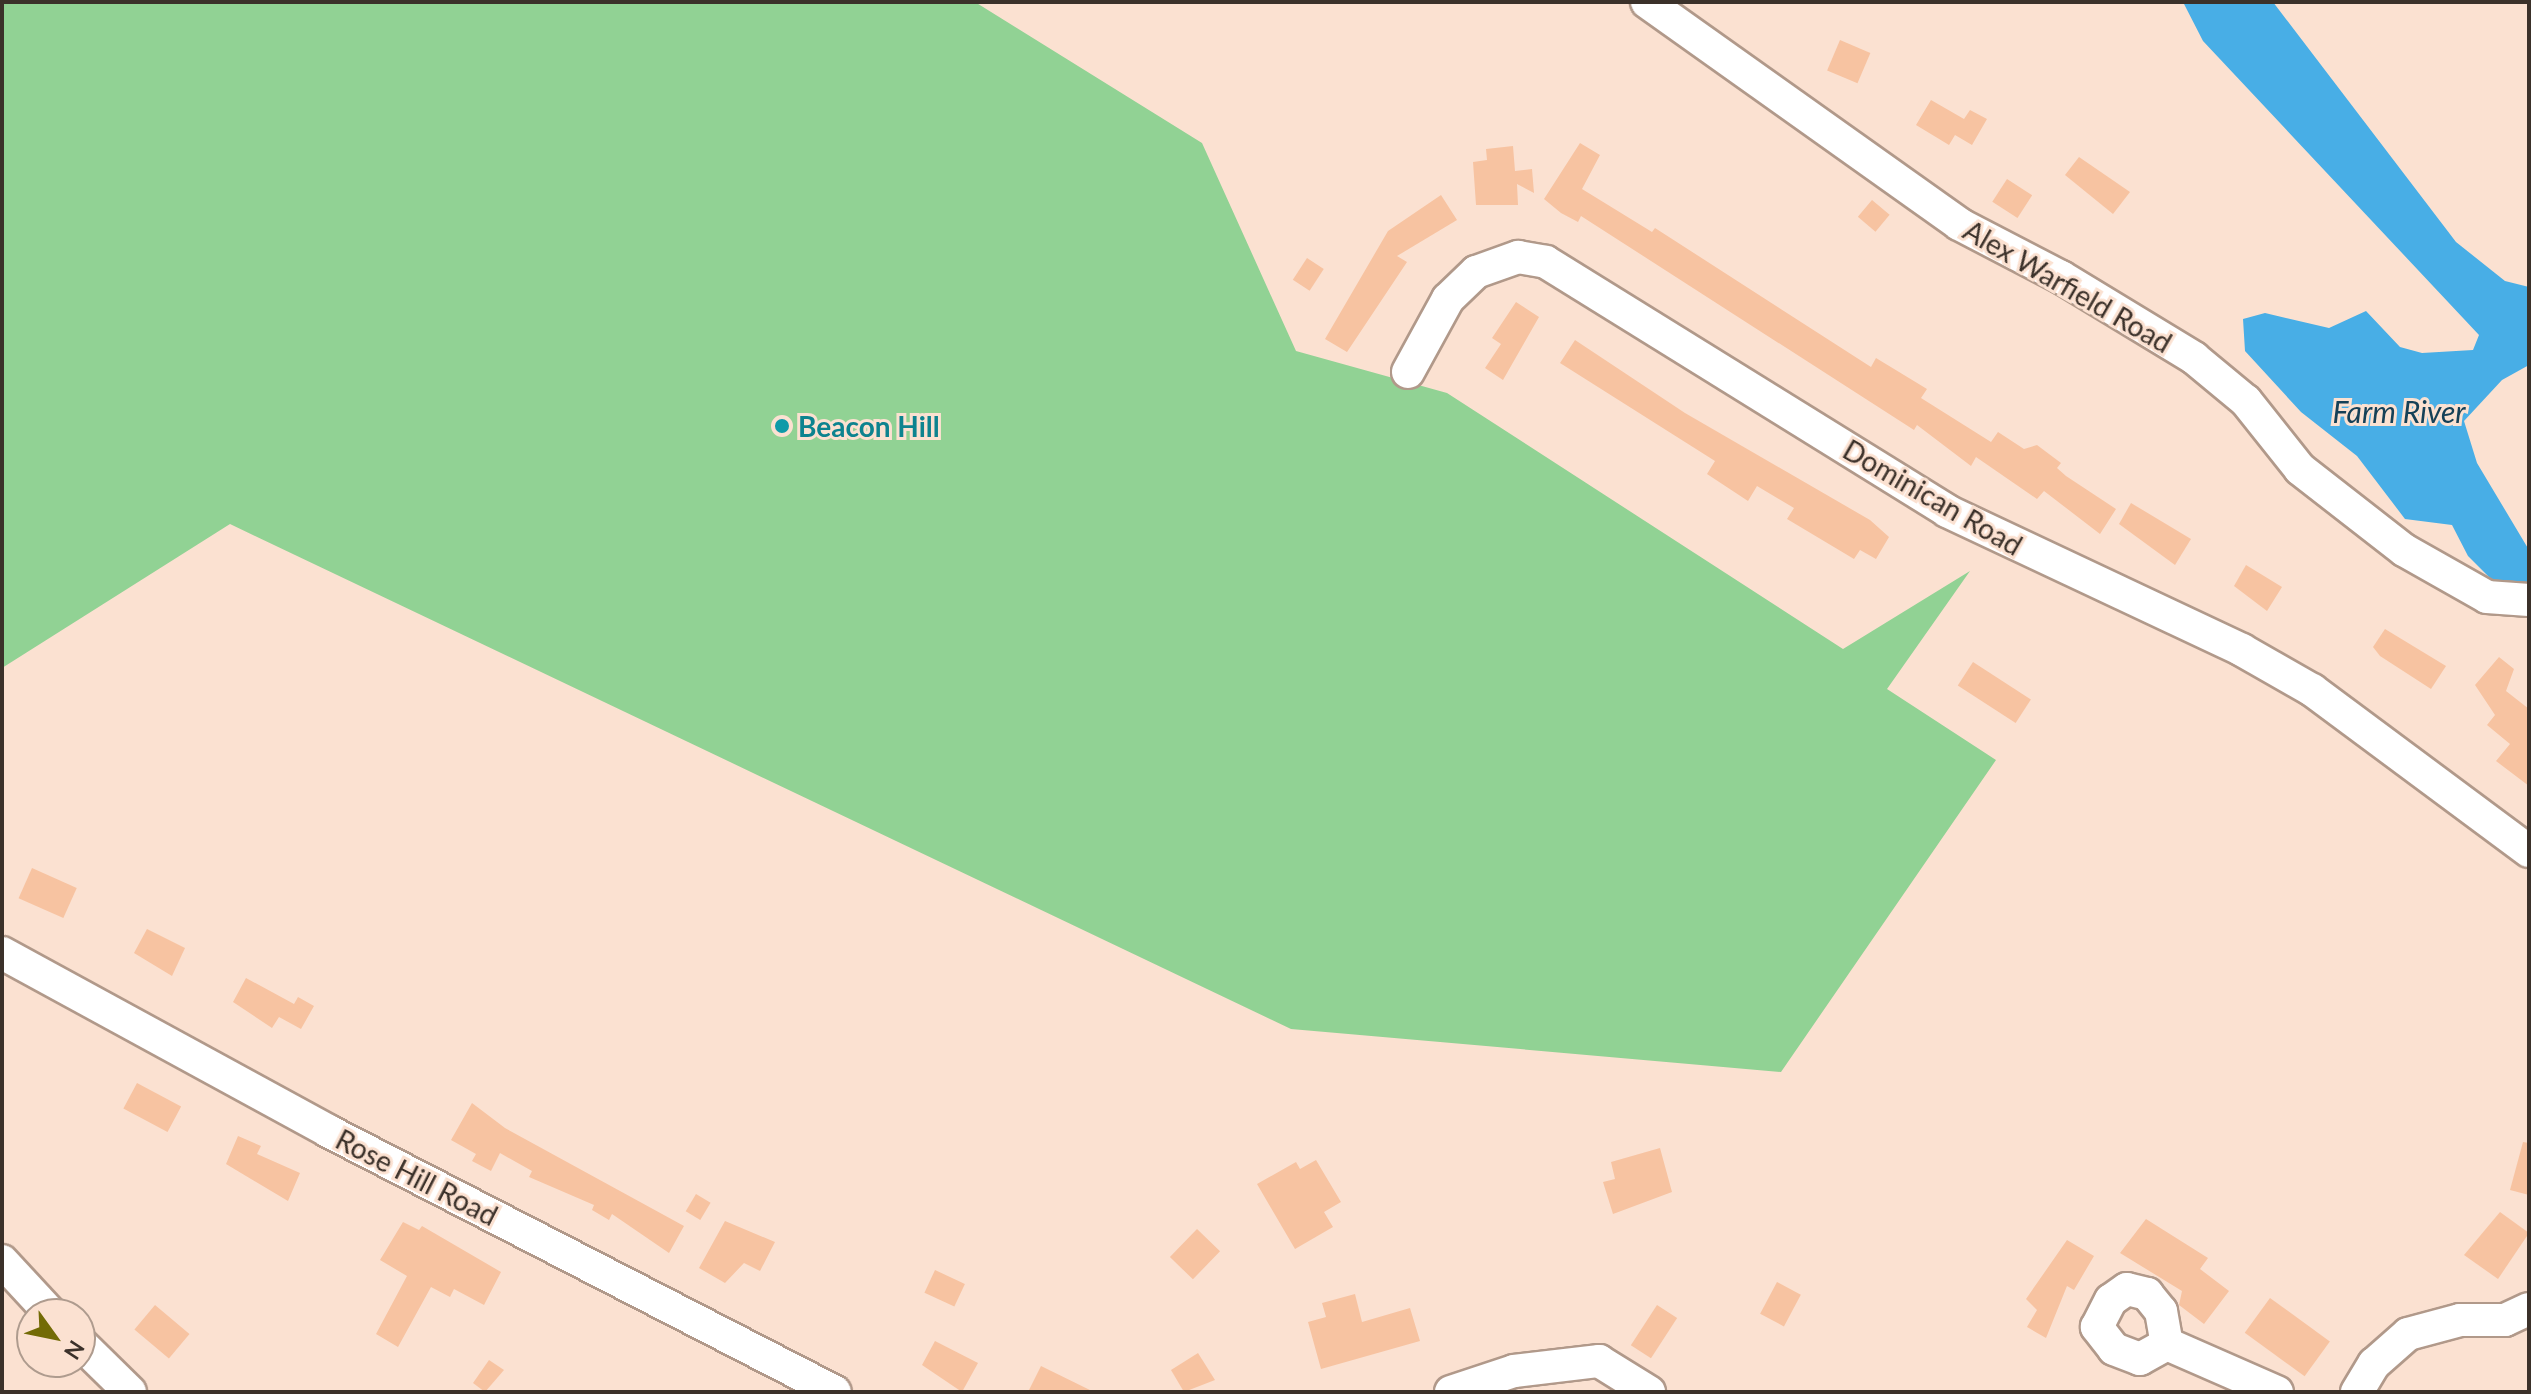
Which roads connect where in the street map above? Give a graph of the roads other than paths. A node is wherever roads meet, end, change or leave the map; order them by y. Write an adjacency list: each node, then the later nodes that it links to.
1 (1647, 2): 3 (street, Alex Warfield Road)
2 (1408, 372): 4 (street, Dominican Road)
3 (2515, 600)
4 (2529, 851)
5 (2, 953): 12 (street, Rose Hill Road)
6 (2, 1261): 7 (street)
7 (36, 1298)
8 (2529, 1309): 16 (street)
9 (2167, 1344): 15 (street)
10 (96, 1359): 11 (street)
11 (130, 1392)
12 (835, 1392)
13 (1451, 1392): 14 (street)
14 (1649, 1392)
15 (2277, 1392)
16 (2357, 1392)

